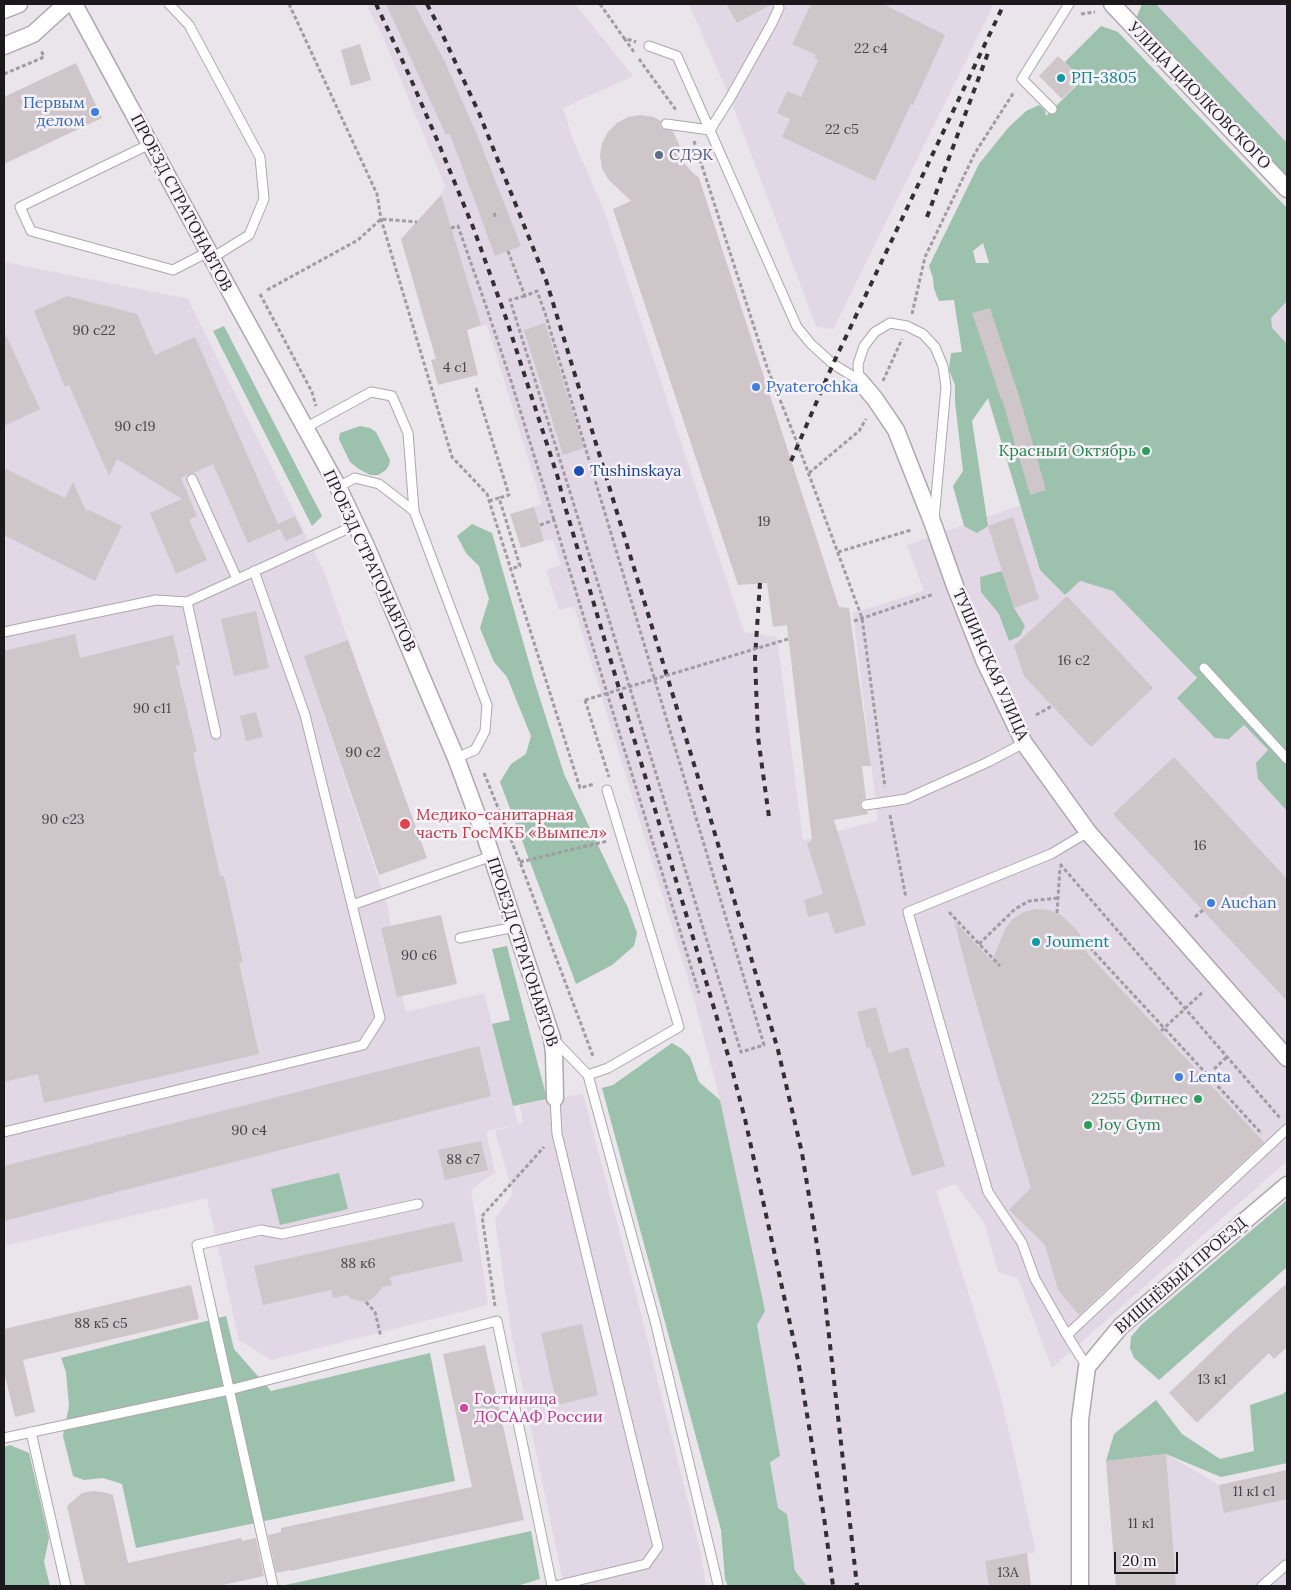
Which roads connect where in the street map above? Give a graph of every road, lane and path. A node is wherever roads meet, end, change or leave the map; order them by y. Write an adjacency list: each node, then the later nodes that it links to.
1 (19, 4): 10 (street)
2 (66, 4): 12 (street)
3 (74, 4): 21 (street, ПРОЕЗД СТРАТОНАВТОВ)
4 (169, 4): 29 (lane)
5 (289, 4): 25 (path)
6 (600, 4): 11 (path)
7 (778, 4): 20 (lane)
8 (1069, 4): 16 (lane)
9 (1112, 4): 22 (street, УЛИЦА ЦИОЛКОВСКОГО)
10 (4, 10)
11 (624, 38): 13 (path); 19 (path)
12 (4, 46)
13 (649, 46): 20 (lane)
14 (41, 50): 15 (path)
15 (4, 74)
16 (1022, 79): 17 (lane); 32 (path)
17 (1052, 110)
18 (666, 124): 19 (lane)
19 (689, 127): 20 (lane); 39 (path)
20 (710, 130): 34 (lane)
21 (150, 144): 29 (street, ПРОЕЗД СТРАТОНАВТОВ); 29 (lane)
22 (1287, 188)
23 (494, 213): 24 (path)
24 (496, 219)
25 (381, 220): 26 (path); 30 (path); 43 (path)
26 (417, 222)
27 (452, 228): 45 (path)
28 (508, 251): 31 (path)
29 (210, 255): 38 (street, ПРОЕЗД СТРАТОНАВТОВ)
30 (267, 290)
31 (525, 296): 31 (path)
32 (912, 314)
33 (902, 337): 36 (path)
34 (859, 380): 47 (street, ТУШИНСКАЯ УЛИЦА); 47 (lane)
35 (476, 388): 42 (path)
36 (880, 388)
37 (868, 415): 39 (path)
38 (305, 428): 41 (street, ПРОЕЗД СТРАТОНАВТОВ); 44 (lane)
39 (809, 473): 54 (path)
40 (192, 479): 57 (lane)
41 (338, 487): 44 (lane); 48 (street, ПРОЕЗД СТРАТОНАВТОВ)
42 (499, 498): 43 (path); 50 (path)
43 (489, 501): 55 (path)
44 (414, 511): 69 (lane)
45 (554, 520): 49 (path); 95 (path)
46 (514, 524): 50 (path)
47 (933, 524): 68 (street, ТУШИНСКАЯ УЛИЦА)
48 (356, 525): 56 (lane); 69 (street, ПРОЕЗД СТРАТОНАВТОВ)
49 (540, 525)
50 (508, 526): 53 (path)
51 (911, 530): 54 (path)
52 (518, 539): 53 (path)
53 (512, 541): 55 (path)
54 (838, 552): 60 (path)
55 (510, 569): 72 (path)
56 (254, 571): 57 (lane); 84 (lane)
57 (237, 579): 59 (lane)
58 (934, 594): 60 (path)
59 (187, 602): 62 (lane); 67 (lane)
60 (862, 618): 61 (path); 74 (path)
61 (854, 621)
62 (4, 632)
63 (788, 639): 71 (path, bridge)
64 (1204, 668): 70 (lane)
65 (1052, 706): 66 (path)
66 (1036, 715)
67 (216, 734)
68 (1024, 743): 74 (lane); 76 (street, ТУШИНСКАЯ УЛИЦА)
69 (456, 758): 79 (street, ПРОЕЗД СТРАТОНАВТОВ)
70 (1287, 759)
71 (606, 768)
72 (580, 788)
73 (607, 790): 77 (lane)
74 (887, 802): 75 (lane); 86 (path)
75 (866, 805)
76 (1088, 832): 78 (lane); 101 (street, ТУШИНСКАЯ УЛИЦА)
77 (621, 838): 80 (path); 103 (lane)
78 (1051, 854): 81 (path); 83 (lane)
79 (492, 856): 84 (lane); 89 (street, ПРОЕЗД СТРАТОНАВТОВ)
80 (520, 862)
81 (1060, 865): 82 (path); 96 (path)
82 (1058, 898): 87 (path); 92 (path)
83 (939, 901): 86 (lane); 92 (path)
84 (352, 905): 107 (lane)
85 (1202, 910): 88 (path)
86 (908, 912): 114 (lane)
87 (1057, 913)
88 (1194, 917)
89 (515, 927): 90 (lane); 99 (street, ПРОЕЗД СТРАТОНАВТОВ)
90 (460, 938)
91 (1081, 938): 97 (path)
92 (979, 944): 93 (path)
93 (1000, 966)
94 (1204, 991): 96 (path)
95 (699, 993)
96 (1186, 1008): 97 (path); 100 (path)
97 (1165, 1028): 98 (path); 109 (path)
98 (1161, 1031)
99 (552, 1038): 103 (lane); 104 (street, ПРОЕЗД СТРАТОНАВТОВ)
100 (1227, 1057): 102 (path); 105 (path)
101 (1287, 1058)
102 (1214, 1069)
103 (588, 1074): 124 (lane)
104 (555, 1098): 108 (lane)
105 (1281, 1119)
106 (1287, 1129): 114 (lane)
107 (4, 1132)
108 (557, 1134): 113 (path); 123 (lane)
109 (1262, 1135)
110 (1287, 1185): 116 (street, ВИШНЁВЫЙ ПРОЕЗД)
111 (418, 1204): 117 (lane)
112 (366, 1302): 115 (path)
113 (497, 1321): 115 (lane); 123 (lane)
114 (1067, 1335): 116 (lane)
115 (385, 1350): 117 (lane)
116 (1088, 1367): 125 (street)
117 (229, 1390): 118 (lane); 122 (lane)
118 (31, 1432): 119 (lane); 121 (lane)
119 (4, 1436)
120 (1286, 1565): 126 (lane)
121 (66, 1586)
122 (273, 1586)
123 (554, 1586)
124 (718, 1586)
125 (1080, 1586)
126 (1262, 1586)

